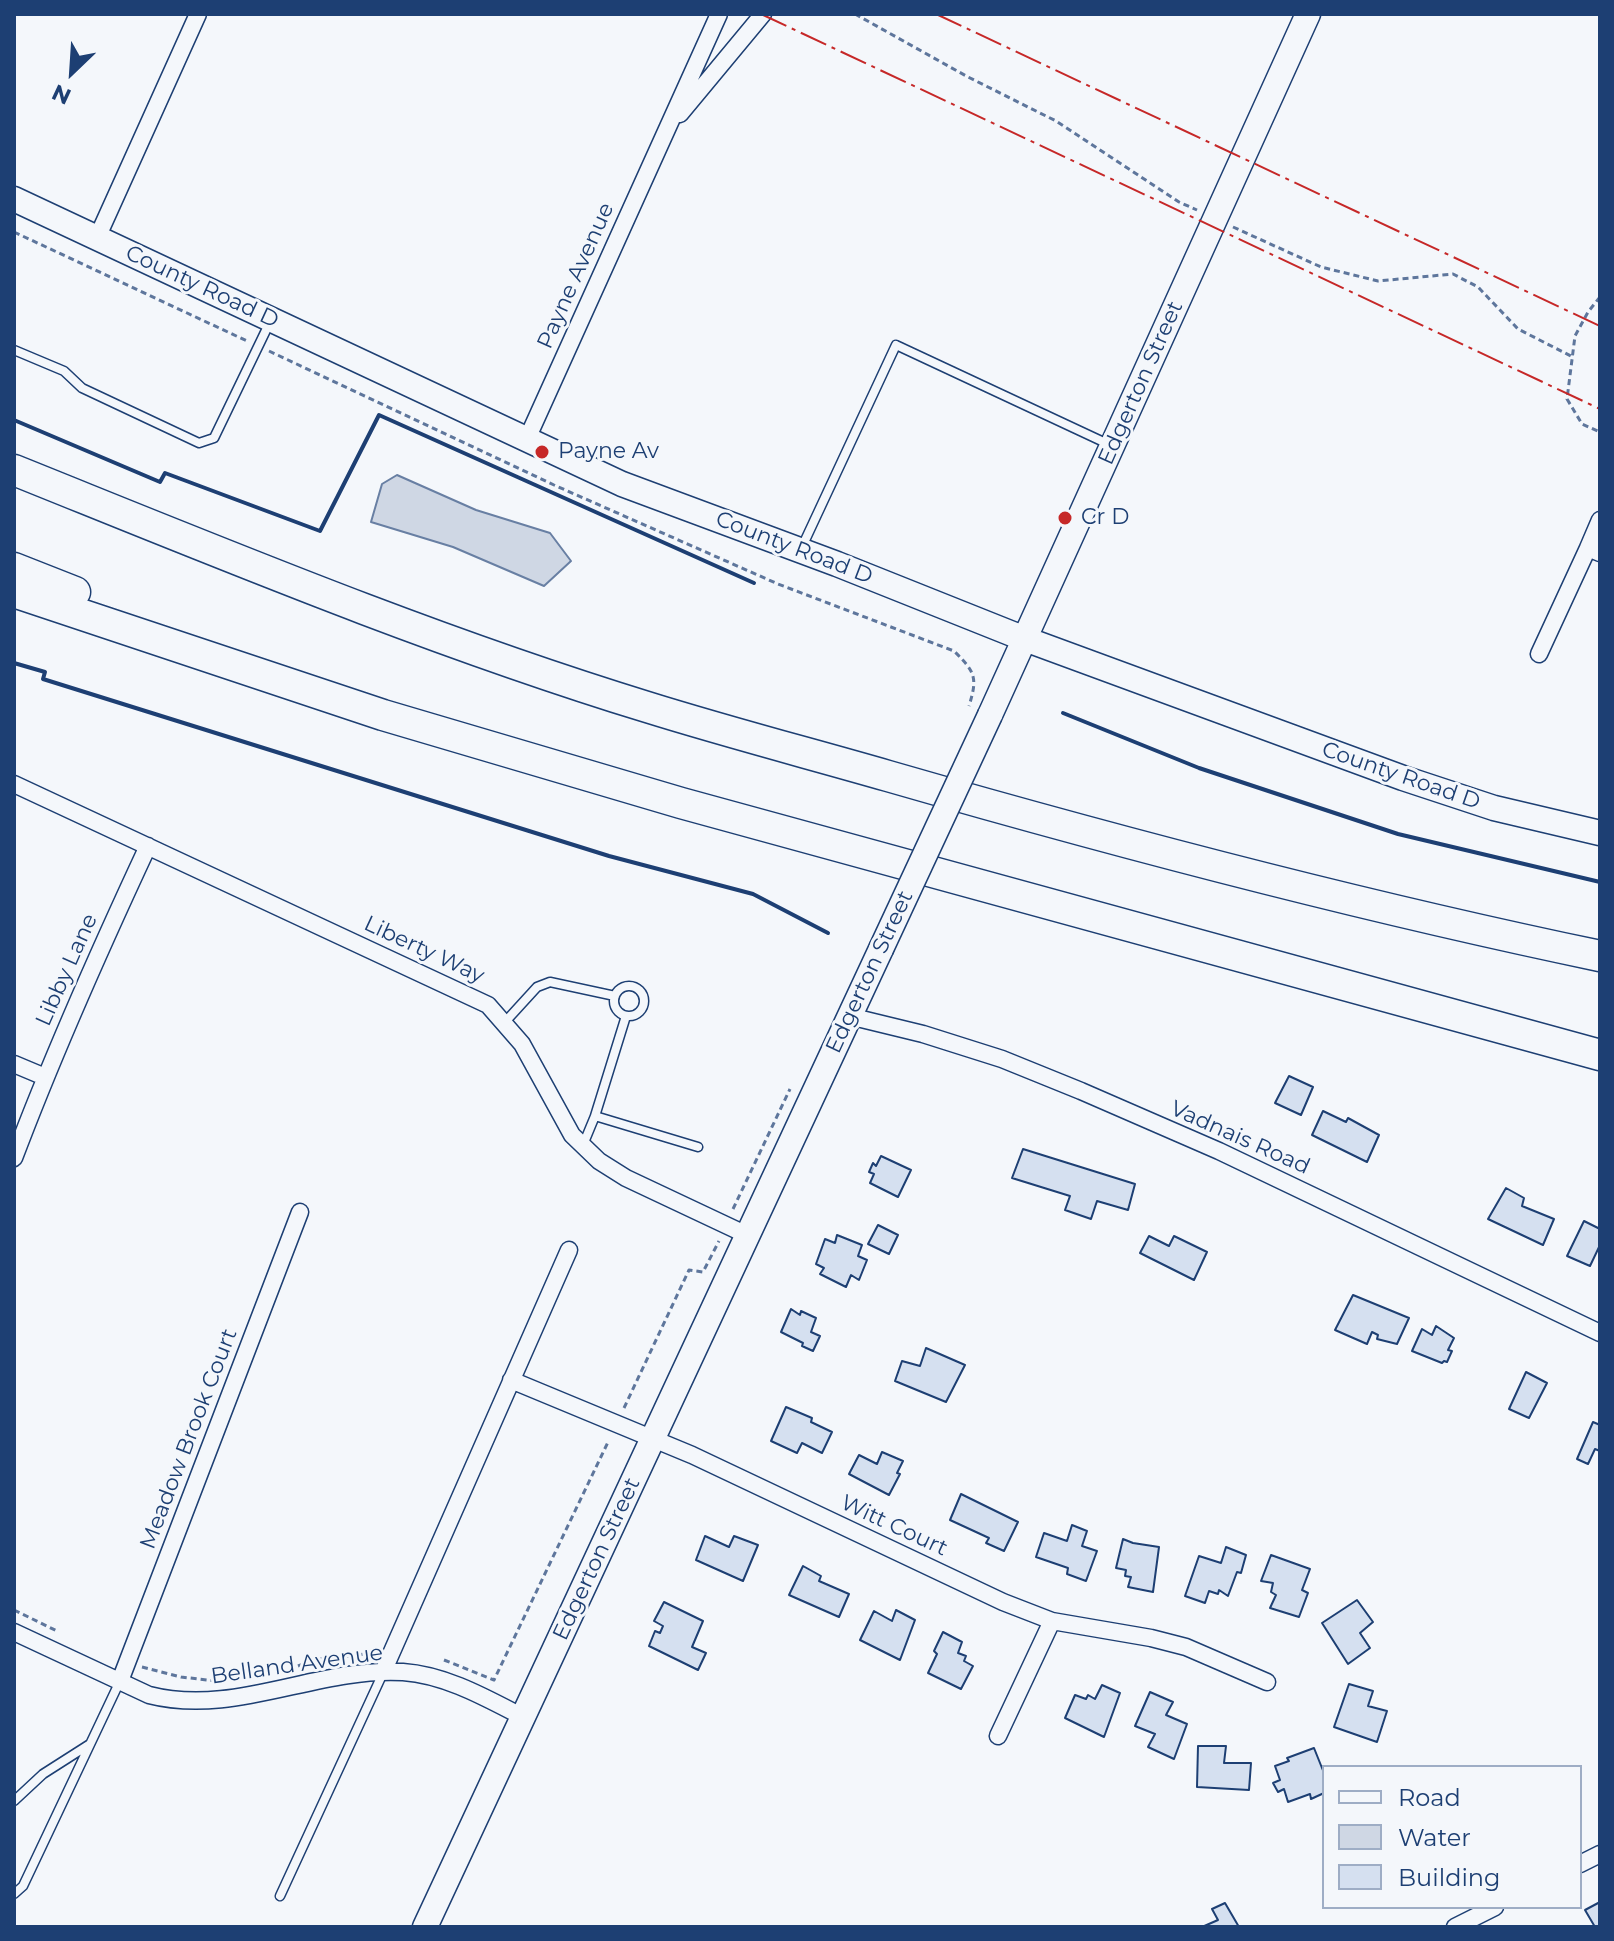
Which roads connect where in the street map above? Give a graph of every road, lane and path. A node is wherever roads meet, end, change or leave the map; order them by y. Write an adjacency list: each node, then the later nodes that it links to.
1 (198, 14): 8 (street)
2 (719, 14): 5 (street, Payne Avenue)
3 (763, 14): 5 (street, Payne Avenue)
4 (1308, 14): 15 (street, Edgerton Street)
5 (666, 130): 14 (street, Payne Avenue)
6 (14, 199): 8 (street, County Road D)
7 (14, 232): 11 (path)
8 (97, 238): 10 (street, County Road D)
9 (1600, 297): 13 (path)
10 (271, 319): 11 (lane); 14 (street, County Road D)
11 (258, 346): 12 (lane); 24 (path)
12 (14, 350)
13 (1600, 432)
14 (527, 439): 18 (street, County Road D)
15 (1112, 446): 18 (lane); 22 (street, Edgerton Street)
16 (14, 470): 29 (highway)
17 (1600, 520): 19 (street)
18 (800, 550): 22 (street, County Road D)
19 (1594, 551): 23 (street)
20 (14, 568): 25 (highway)
21 (14, 592): 25 (highway)
22 (1025, 639): 24 (street, Edgerton Street); 27 (street, County Road D)
23 (1539, 654)
24 (979, 712): 34 (street, Edgerton Street, bridge)
25 (383, 715): 36 (highway)
26 (14, 784): 28 (street, Liberty Way)
27 (1600, 833)
28 (148, 846): 35 (street, Liberty Way); 38 (street, Libby Lane)
29 (1486, 932): 30 (highway); 31 (highway)
30 (1600, 956)
31 (1600, 974)
32 (615, 996): 33 (lane); 33 (lane); 35 (lane)
33 (626, 1016): 40 (lane)
34 (849, 1016): 45 (street, Edgerton Street); 47 (street, Vadnais Road)
35 (505, 1022): 41 (street, Liberty Way)
36 (1600, 1055)
37 (14, 1064): 38 (street)
38 (45, 1077): 43 (street, Libby Lane)
39 (791, 1087): 45 (path)
40 (595, 1116): 41 (lane); 42 (lane)
41 (583, 1145): 45 (street, Liberty Way)
42 (698, 1147)
43 (14, 1158)
44 (300, 1212): 57 (street, Meadow Brook Court)
45 (736, 1230): 49 (path); 50 (street, Edgerton Street)
46 (569, 1250): 48 (street)
47 (1600, 1333)
48 (511, 1380): 49 (street, Witt Court); 55 (street)
49 (617, 1424): 50 (street, Witt Court); 56 (path)
50 (653, 1438): 52 (street, Witt Court); 63 (street, Edgerton Street)
51 (14, 1610): 54 (path)
52 (1052, 1621): 62 (street, Witt Court); 64 (street)
53 (14, 1632): 61 (street, Belland Avenue)
54 (68, 1636)
55 (392, 1653): 58 (path); 59 (street)
56 (439, 1660)
57 (128, 1662): 60 (path); 61 (street, Meadow Brook Court)
58 (290, 1668)
59 (383, 1672): 61 (street, Belland Avenue); 63 (street, Belland Avenue); 70 (lane)
60 (225, 1680)
61 (120, 1681): 65 (lane)
62 (1267, 1682)
63 (523, 1717): 72 (street, Edgerton Street)
64 (998, 1736)
65 (91, 1744): 66 (lane); 69 (lane)
66 (14, 1801)
67 (1600, 1854): 68 (street)
68 (1582, 1863)
69 (14, 1894)
70 (280, 1896)
71 (1491, 1909): 73 (street)
72 (425, 1927)
73 (1455, 1927)

